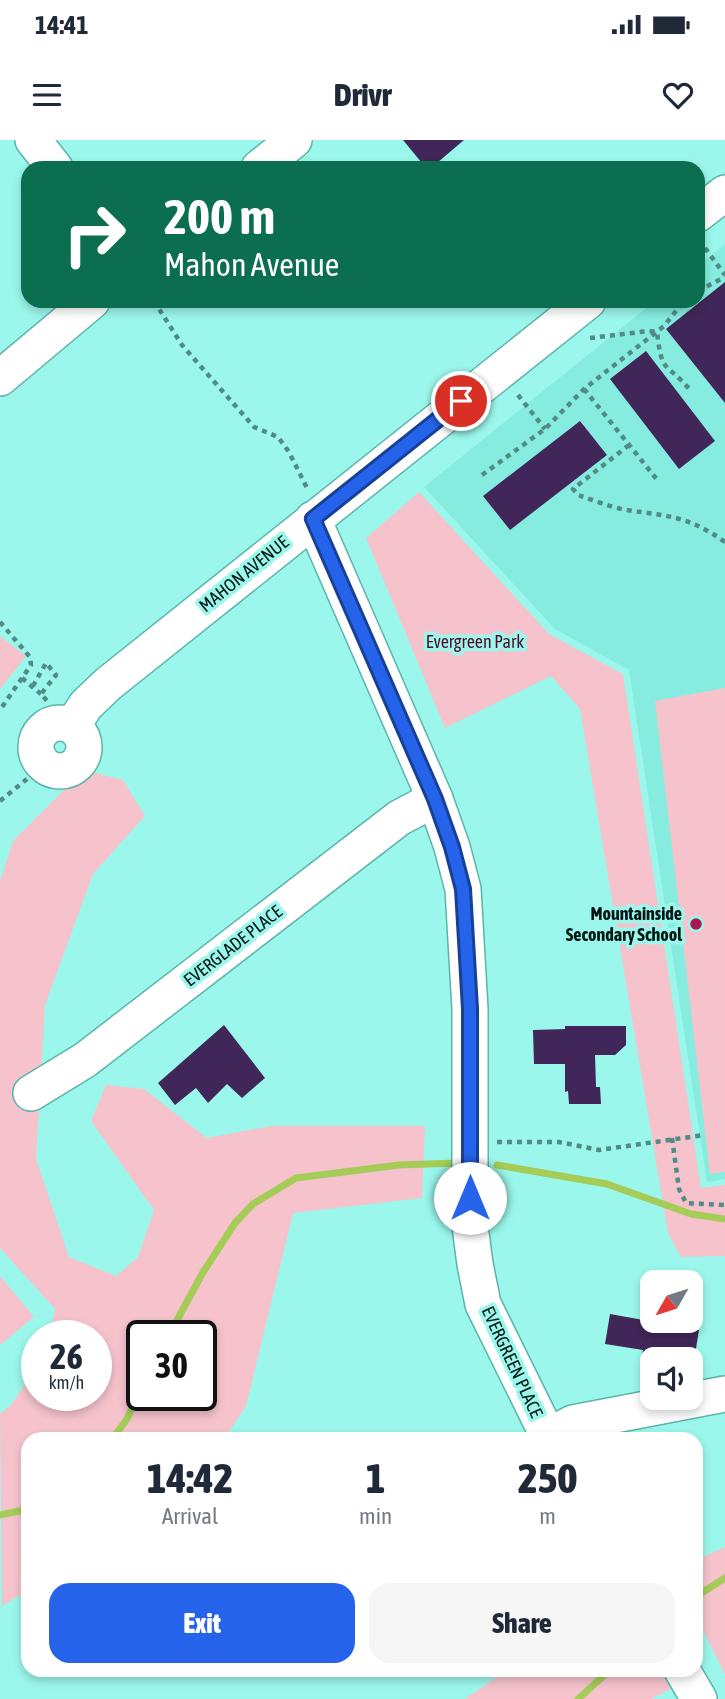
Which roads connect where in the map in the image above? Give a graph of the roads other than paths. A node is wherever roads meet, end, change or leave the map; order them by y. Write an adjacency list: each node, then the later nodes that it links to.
1 (33, 140): 3 (street)
2 (294, 140): 4 (street)
3 (50, 161)
4 (268, 161)
5 (725, 193): 6 (street)
6 (705, 209)
7 (84, 308): 9 (street)
8 (579, 308): 10 (street, MAHON AVENUE)
9 (0, 378)
10 (313, 509): 11 (street, MAHON AVENUE); 12 (street, EVERGREEN PLACE)
11 (61, 714)
12 (435, 799): 13 (street, EVERGLADE PLACE); 15 (street, EVERGREEN PLACE)
13 (31, 1093)
14 (725, 1394): 16 (street, EVERGREEN PLACE)
15 (544, 1432)
16 (557, 1432)
17 (686, 1677): 18 (street)
18 (699, 1699)

